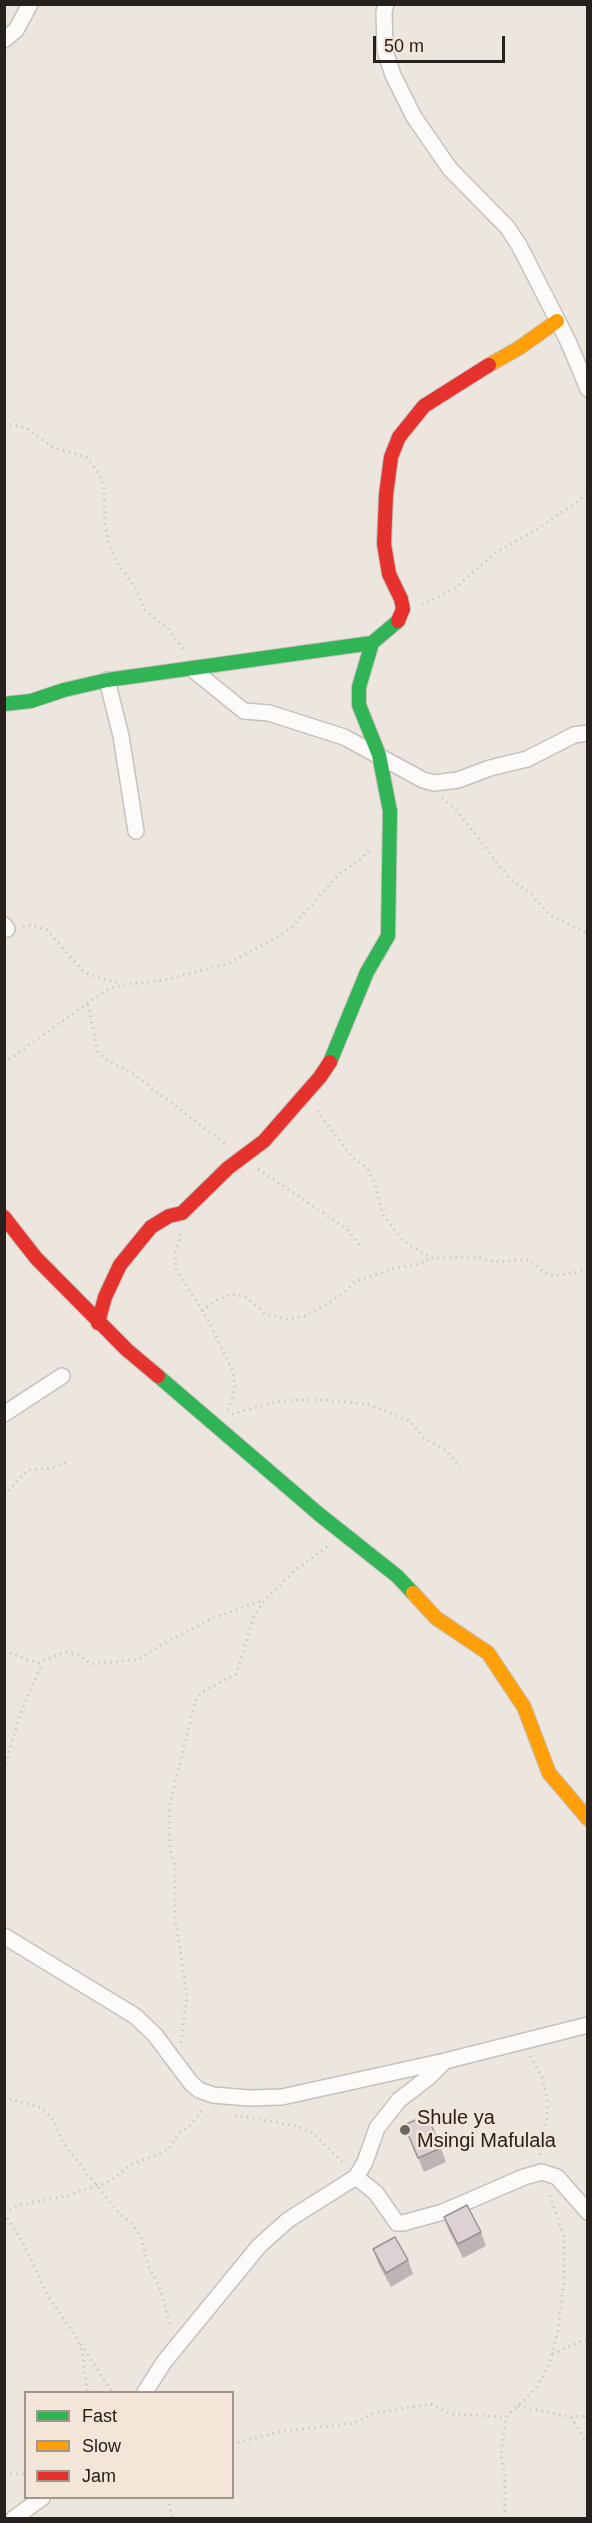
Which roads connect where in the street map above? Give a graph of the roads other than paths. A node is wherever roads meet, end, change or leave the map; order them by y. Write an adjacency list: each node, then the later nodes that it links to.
1 (30, 4): 3 (street)
2 (386, 4): 4 (street)
3 (4, 40)
4 (557, 321): 5 (street); 6 (street)
5 (588, 389)
6 (372, 643): 7 (street); 11 (street)
7 (196, 668): 8 (street); 11 (street)
8 (107, 680): 9 (street); 12 (street)
9 (4, 704)
10 (588, 733): 11 (street)
11 (379, 754): 14 (street)
12 (135, 831)
13 (4, 1217): 14 (street)
14 (98, 1323): 17 (street)
15 (62, 1376): 16 (street)
16 (4, 1414)
17 (588, 1819)
18 (4, 1936): 20 (street)
19 (588, 2025): 20 (street)
20 (445, 2061): 21 (street)
21 (356, 2177): 22 (street); 23 (street)
22 (588, 2212)
23 (146, 2391)
24 (41, 2499): 25 (street)
25 (14, 2518)

